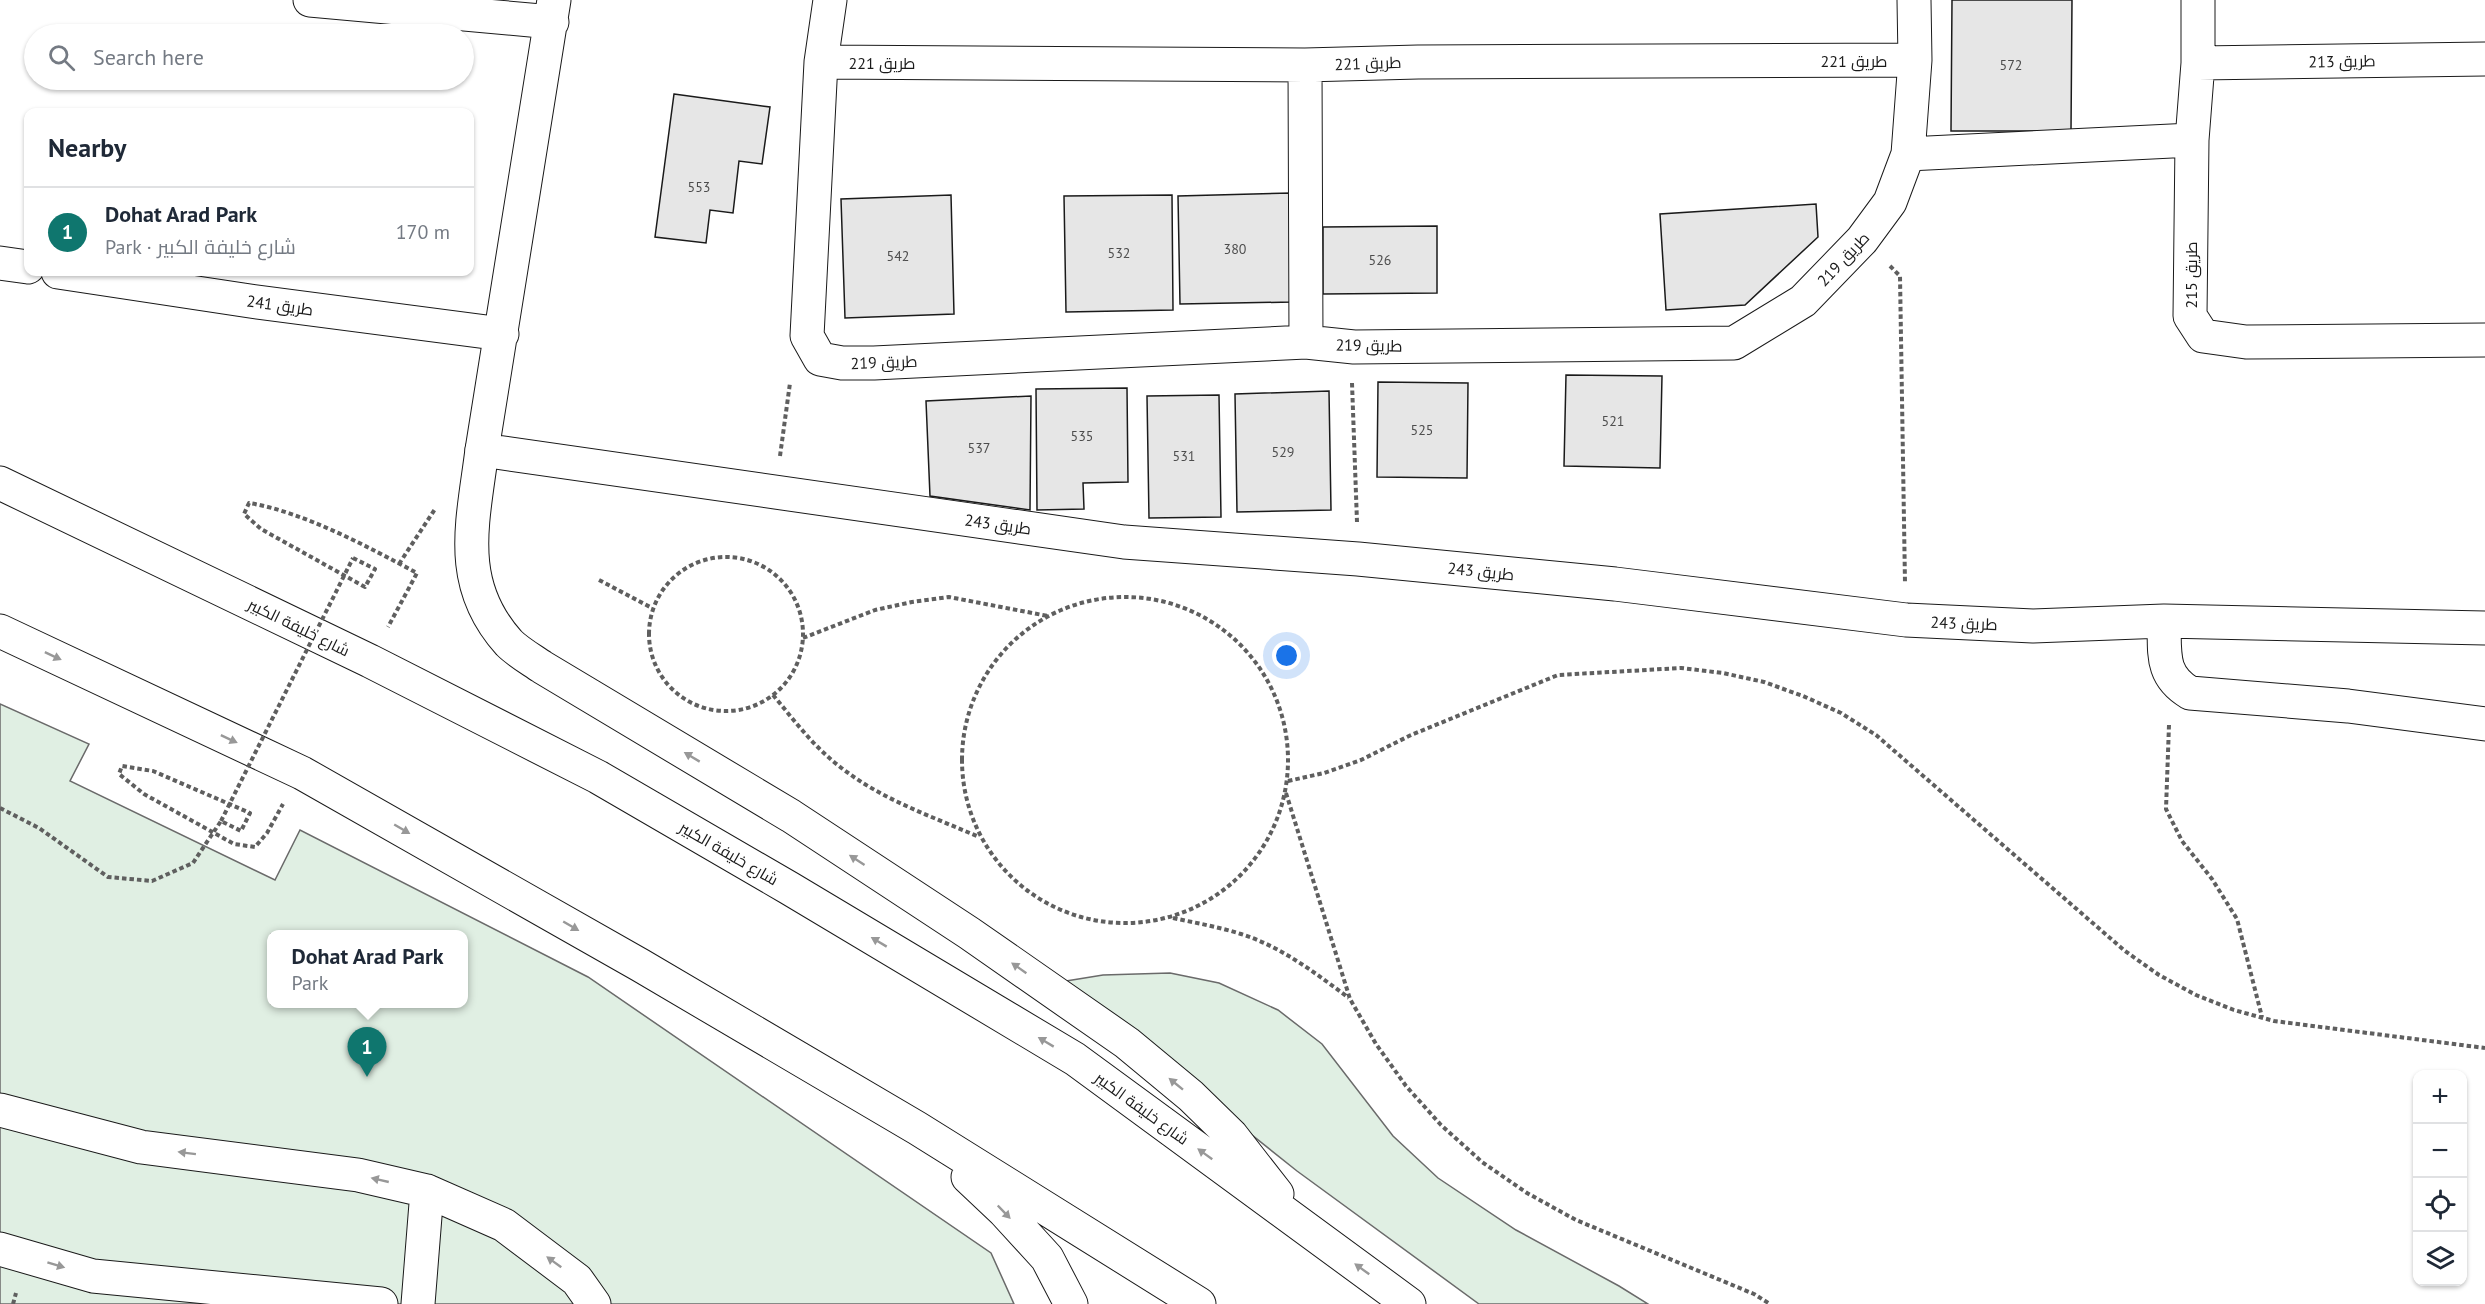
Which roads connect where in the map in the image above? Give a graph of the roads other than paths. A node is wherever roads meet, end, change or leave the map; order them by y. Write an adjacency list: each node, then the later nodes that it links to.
1 (309, 0): 5 (street)
2 (830, 0): 8 (street)
3 (1914, 0): 7 (street)
4 (2198, 0): 9 (street, طريق 215)
5 (553, 11): 16 (street)
6 (2485, 59): 9 (street, طريق 213)
7 (1915, 60): 10 (street, طريق 221); 12 (street)
8 (821, 62): 10 (street, طريق 221); 18 (street, طريق 219)
9 (2198, 63): 11 (street, طريق 215)
10 (1305, 65): 18 (street)
11 (2192, 140): 12 (street); 17 (street, طريق 215)
12 (1908, 154): 18 (street, طريق 219)
13 (0, 262): 14 (street)
14 (24, 266)
15 (84, 276): 16 (street, طريق 241)
16 (502, 334): 19 (street)
17 (2485, 340)
18 (1306, 342)
19 (482, 450): 21 (street, طريق 243); 28 (street, one-way to 19)
20 (0, 483): 28 (street, شارع خليفة الكبير, one-way to 20)
21 (2164, 621): 22 (street, طريق 243); 24 (street)
22 (2485, 628)
23 (0, 631): 26 (street, one-way to 26)
24 (2485, 724)
25 (0, 1110): 27 (street, one-way to 25)
26 (917, 1128): 33 (street, one-way to 33); 34 (street)
27 (427, 1191): 31 (street); 32 (street, one-way to 27)
28 (1297, 1222): 35 (street, شارع خليفة الكبير, one-way to 28)
29 (0, 1249): 30 (street, one-way to 30)
30 (381, 1304)
31 (418, 1304)
32 (594, 1304)
33 (1071, 1304)
34 (1199, 1304)
35 (1410, 1304)

